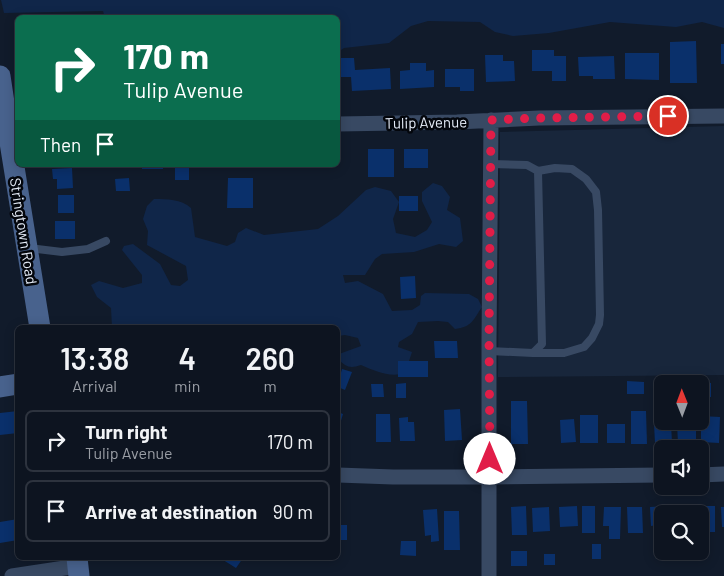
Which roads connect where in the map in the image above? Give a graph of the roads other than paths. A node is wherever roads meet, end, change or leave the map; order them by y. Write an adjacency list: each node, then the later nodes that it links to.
1 (0, 76): 5 (main road, Stringtown Road)
2 (724, 116): 3 (street, Tulip Avenue)
3 (491, 120): 4 (street, Tulip Avenue); 7 (street)
4 (340, 124)
5 (13, 134): 6 (main road, Stringtown Road)
6 (15, 150)
7 (491, 164): 9 (lane); 13 (street)
8 (17, 167): 11 (main road, Stringtown Road)
9 (538, 171): 14 (lane); 14 (lane)
10 (106, 241): 11 (lane)
11 (27, 248): 12 (main road, Stringtown Road)
12 (40, 325)
13 (489, 351): 14 (lane); 21 (street)
14 (533, 352)
15 (15, 384): 16 (main road)
16 (0, 387)
17 (724, 474): 19 (street)
18 (654, 475): 21 (street)
19 (709, 475)
20 (340, 476): 21 (street)
21 (490, 477): 24 (street)
22 (78, 567): 23 (street)
23 (12, 576)
24 (489, 576)

